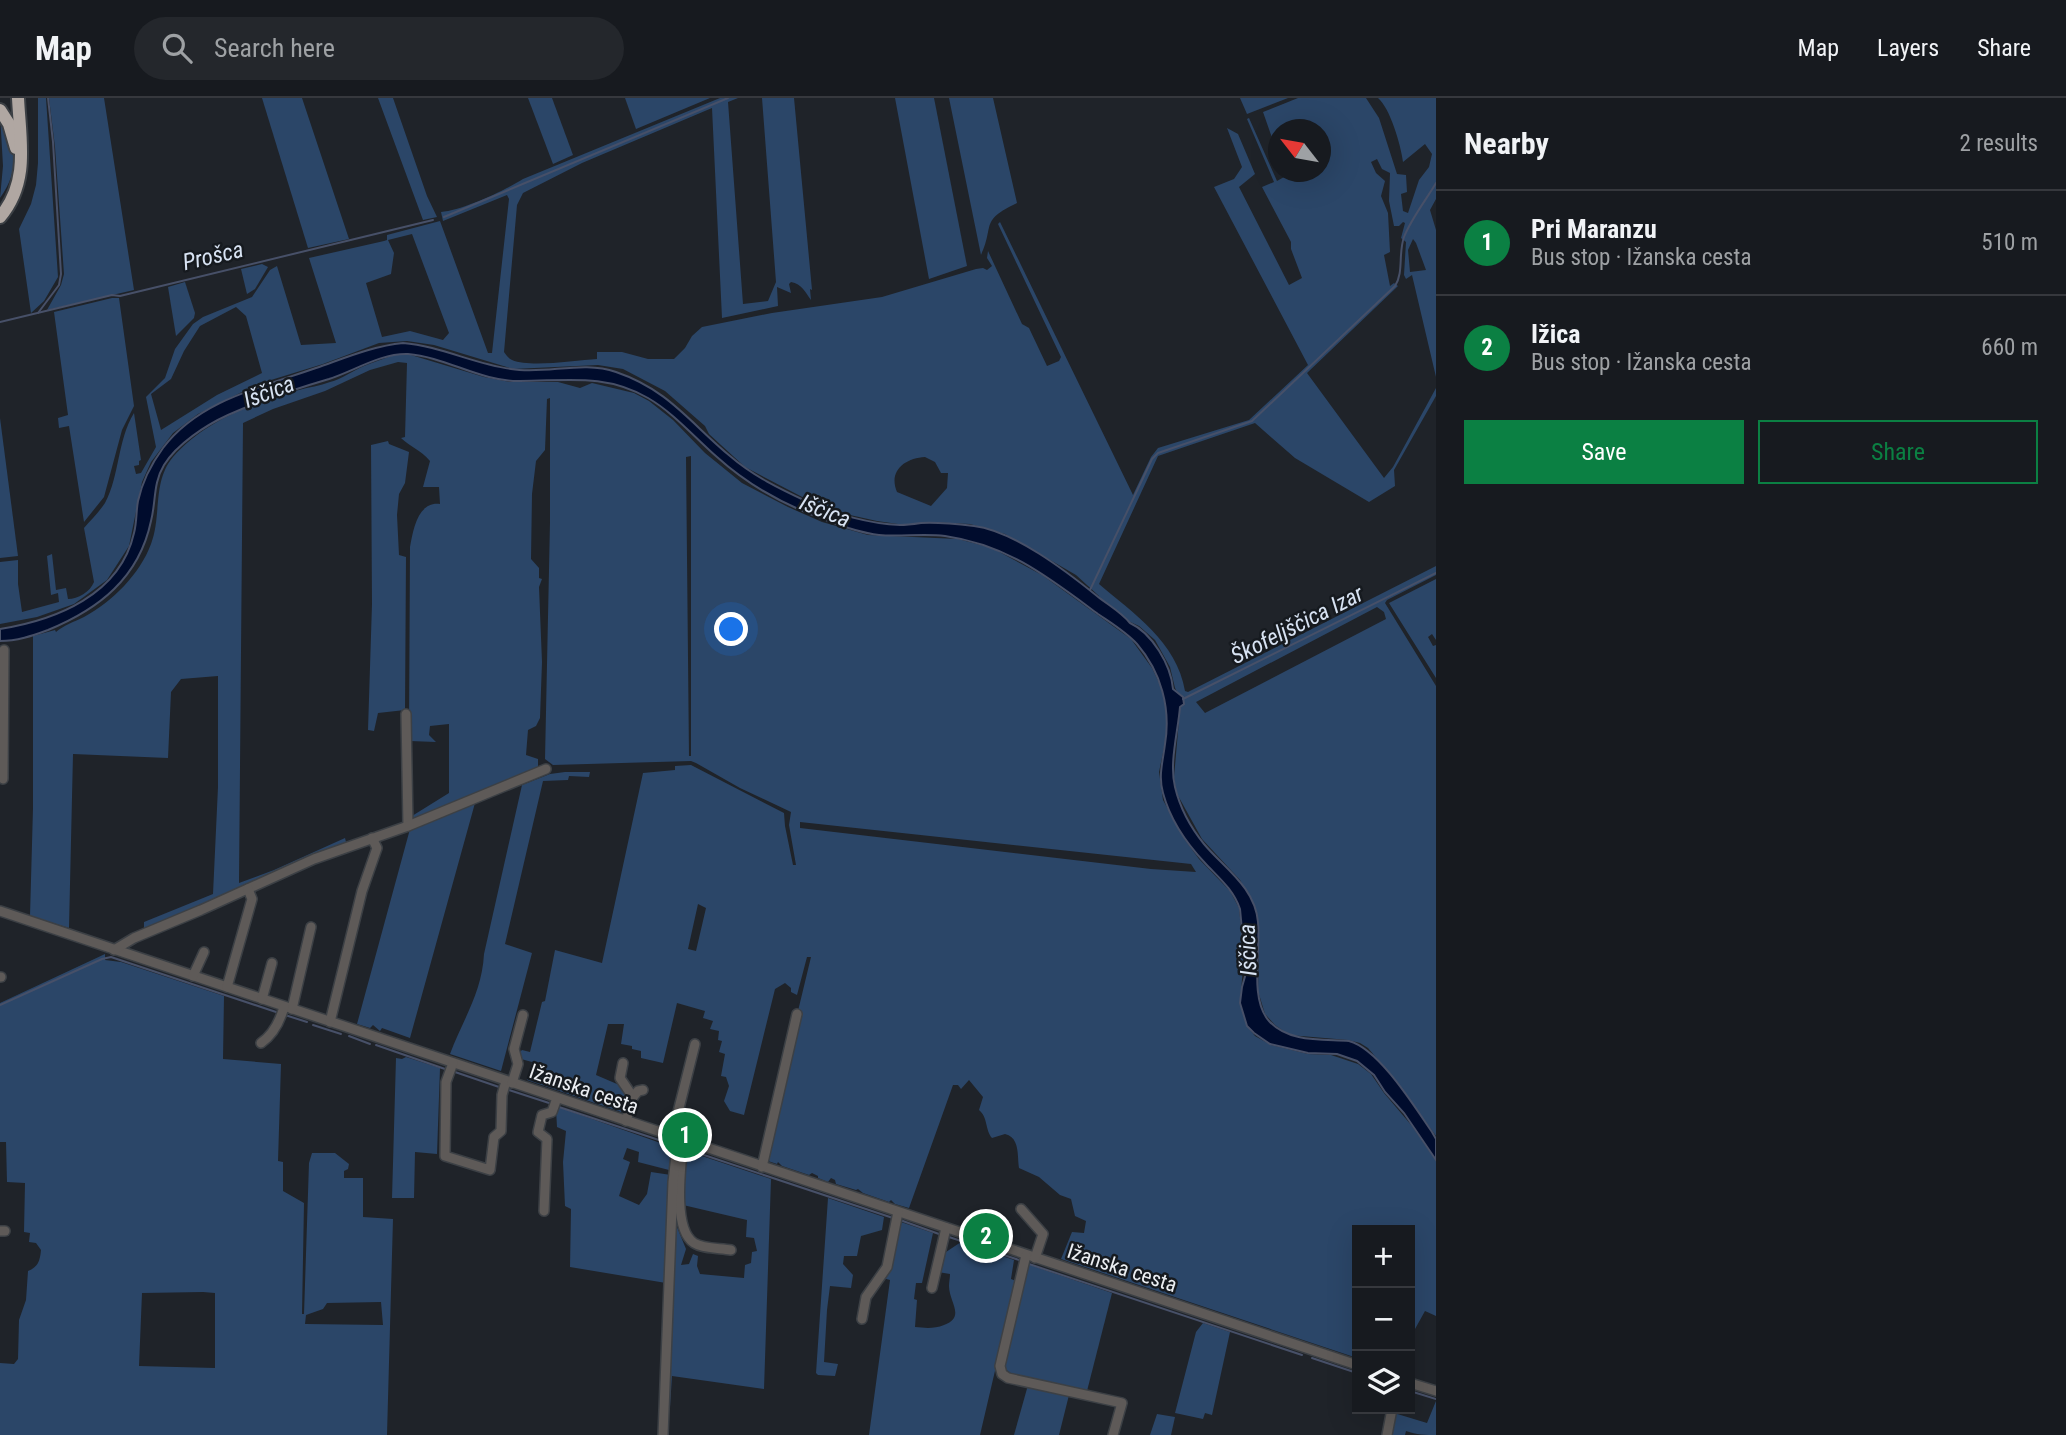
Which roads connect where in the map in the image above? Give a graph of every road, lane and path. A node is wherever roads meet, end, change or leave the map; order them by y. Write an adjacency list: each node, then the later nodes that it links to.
1 (19, 98): 4 (highway)
2 (0, 110): 3 (highway)
3 (0, 209)
4 (0, 217)
5 (4, 650): 8 (street)
6 (407, 714): 9 (street)
7 (546, 769): 9 (street)
8 (4, 779)
9 (408, 826): 10 (street)
10 (372, 838): 11 (street); 23 (street)
11 (248, 889): 14 (street); 18 (street)
12 (0, 911): 14 (street, Ižanska cesta)
13 (311, 927): 20 (street)
14 (114, 950): 17 (street, Ižanska cesta)
15 (204, 952): 17 (street)
16 (272, 963): 19 (street)
17 (193, 976): 18 (street, Ižanska cesta)
18 (227, 988): 19 (street, Ižanska cesta)
19 (262, 999): 20 (street, Ižanska cesta)
20 (288, 1008): 23 (street, Ižanska cesta); 24 (street)
21 (797, 1014): 34 (street)
22 (523, 1015): 28 (street)
23 (330, 1022): 26 (street, Ižanska cesta)
24 (261, 1043)
25 (695, 1044): 33 (street)
26 (453, 1063): 28 (street, Ižanska cesta); 28 (street)
27 (623, 1063): 30 (street)
28 (509, 1082): 31 (street, Ižanska cesta)
29 (643, 1090): 30 (street)
30 (633, 1097): 32 (street)
31 (557, 1098): 32 (street, Ižanska cesta); 36 (street)
32 (626, 1121): 33 (street, Ižanska cesta)
33 (678, 1138): 34 (street, Ižanska cesta); 39 (street); 47 (street)
34 (762, 1167): 37 (street, Ižanska cesta)
35 (1021, 1209): 40 (street)
36 (544, 1210)
37 (898, 1212): 38 (street, Ižanska cesta); 42 (street)
38 (946, 1228): 40 (street, Ižanska cesta); 41 (street)
39 (731, 1250)
40 (1031, 1256): 43 (street, Ižanska cesta); 48 (street)
41 (932, 1288)
42 (862, 1319)
43 (1352, 1363)
44 (1415, 1384): 45 (street)
45 (1436, 1391)
46 (1391, 1414): 49 (street)
47 (663, 1435)
48 (1113, 1435)
49 (1387, 1435)

